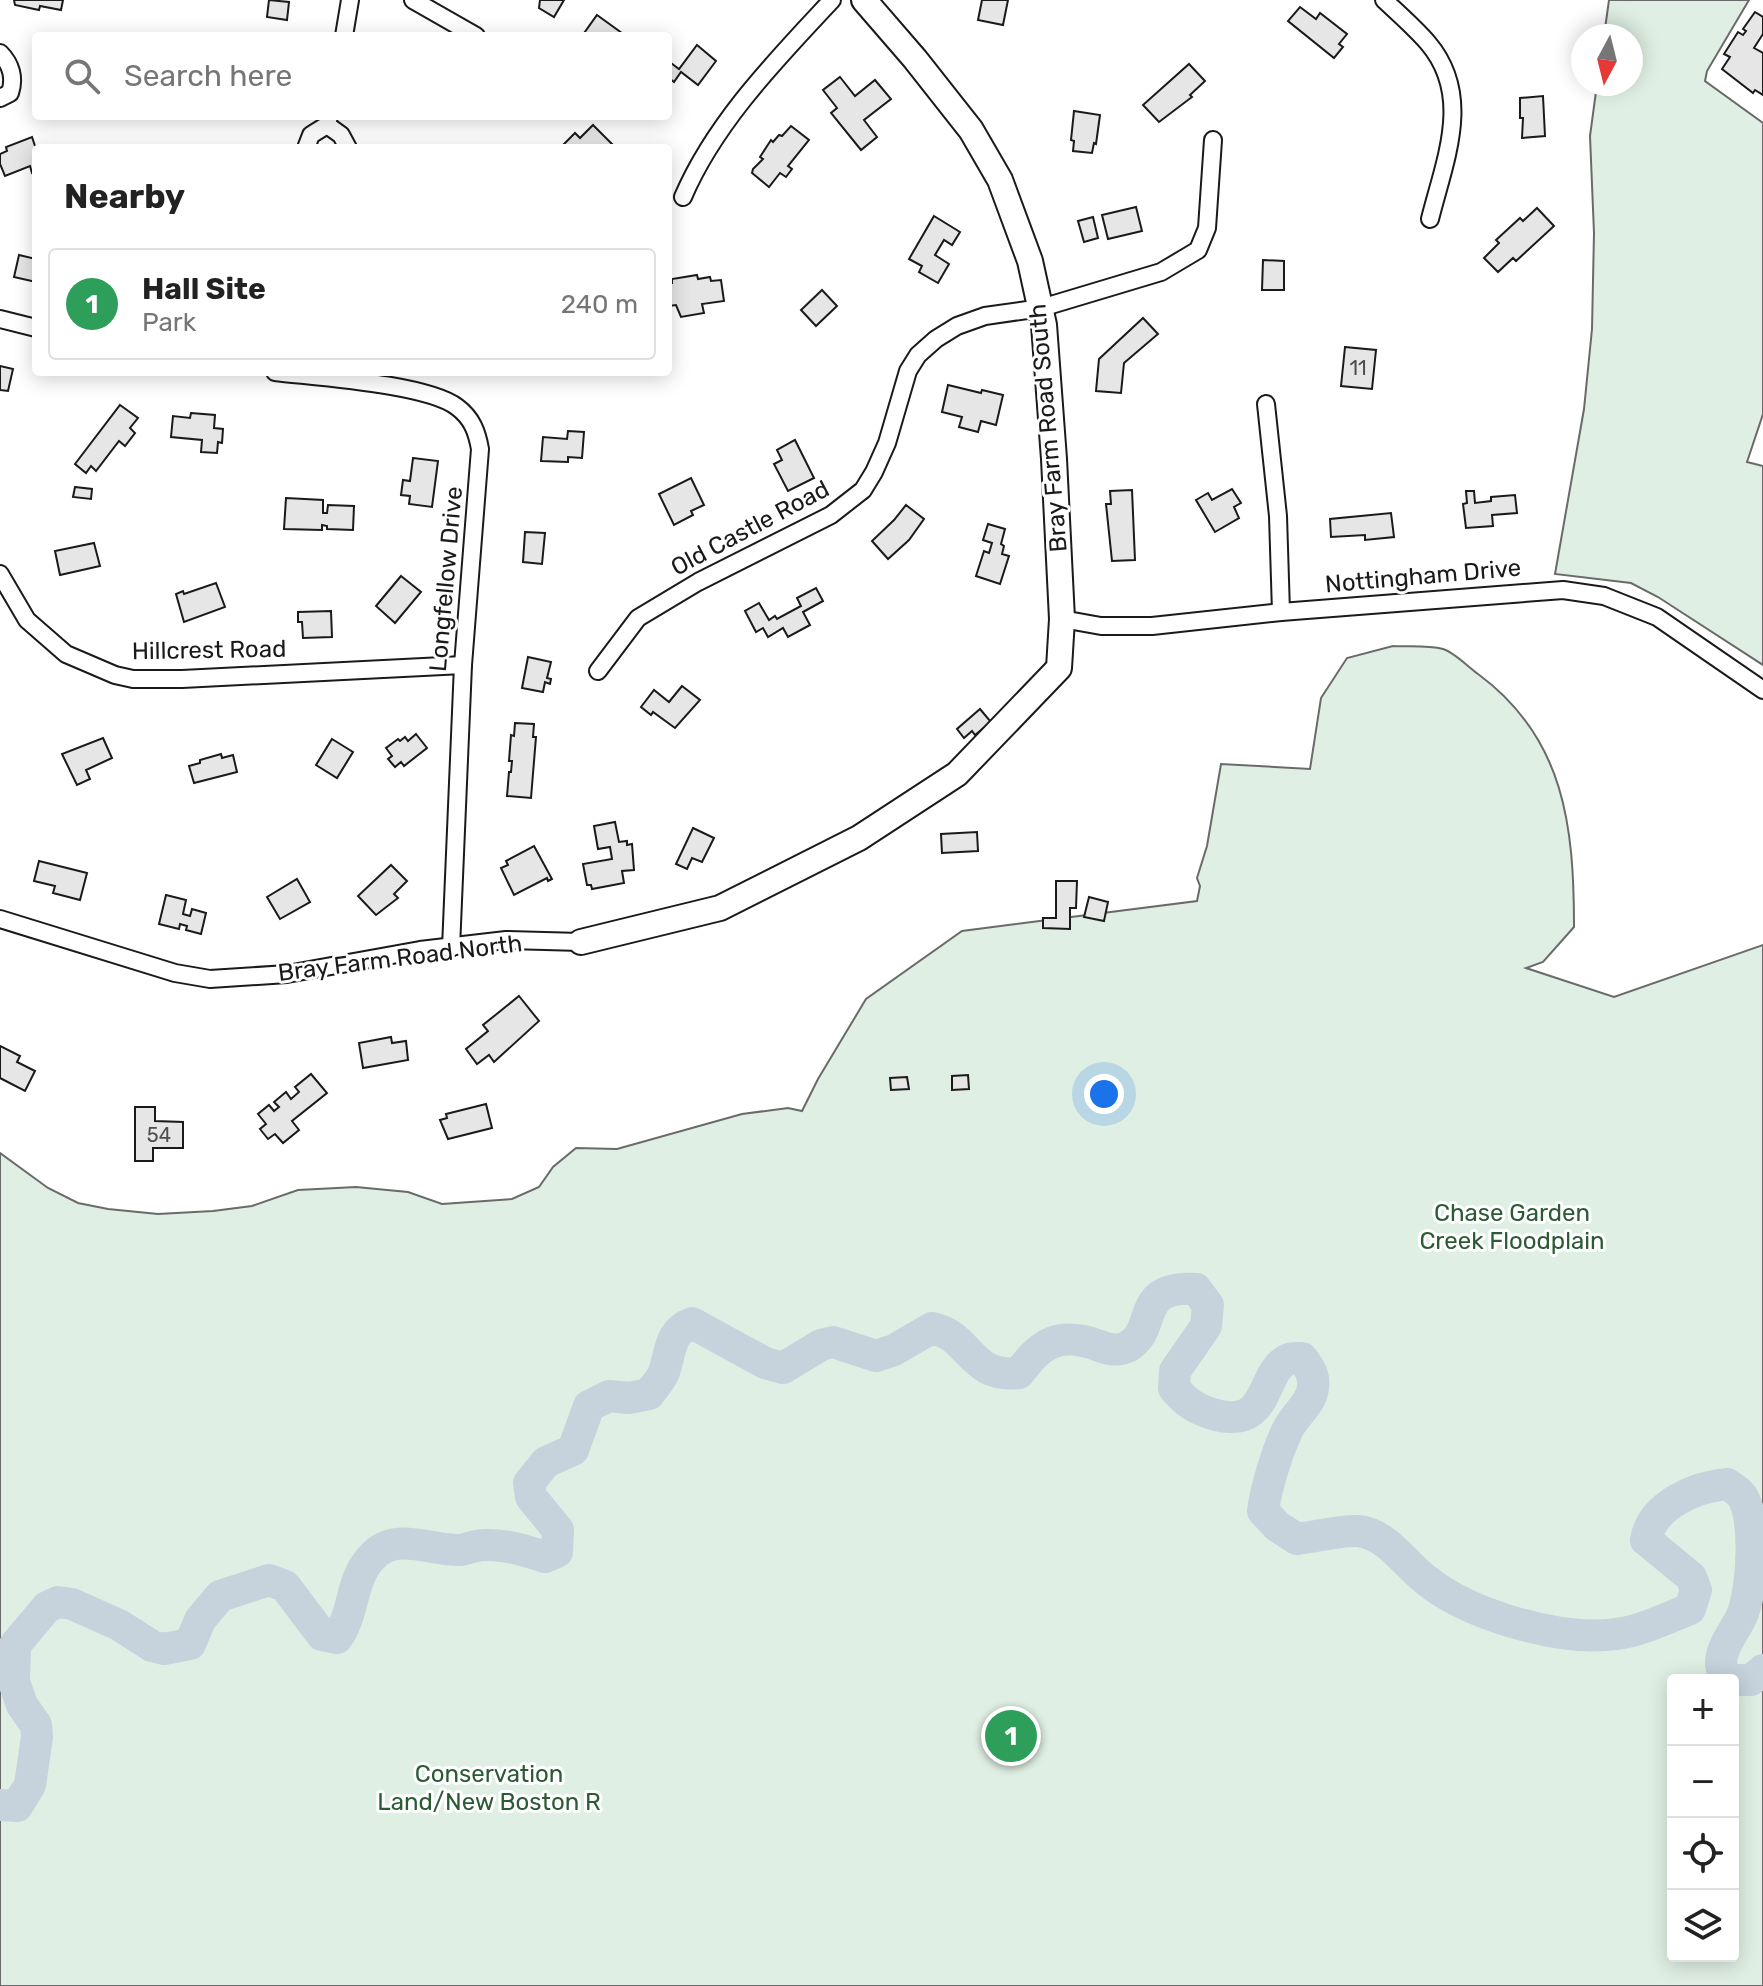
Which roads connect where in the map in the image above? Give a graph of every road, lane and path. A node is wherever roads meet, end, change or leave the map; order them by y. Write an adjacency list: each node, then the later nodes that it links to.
1 (350, 0): 6 (street)
2 (413, 0): 7 (street)
3 (832, 0): 14 (street)
4 (864, 0): 16 (street, Bray Farm Road South)
5 (1384, 0): 15 (street)
6 (345, 32)
7 (469, 32)
8 (0, 53): 9 (street)
9 (0, 98)
10 (328, 121): 12 (street); 13 (street)
11 (1213, 140): 16 (street, Old Castle Road)
12 (308, 144)
13 (346, 144)
14 (683, 197)
15 (1430, 219)
16 (1041, 308): 23 (street, Bray Farm Road South); 26 (street, Old Castle Road)
17 (0, 319): 18 (street)
18 (32, 327)
19 (302, 376): 24 (street, Longfellow Drive)
20 (1266, 404): 22 (street)
21 (0, 574): 24 (street, Hillcrest Road)
22 (1281, 612): 23 (street, Nottingham Drive); 27 (street, Nottingham Drive)
23 (1062, 619): 25 (street, Bray Farm Road South)
24 (463, 665): 30 (street, Longfellow Drive)
25 (1059, 668): 29 (street, Bray Farm Road North)
26 (598, 671)
27 (1763, 690)
28 (0, 919): 30 (street, Bray Farm Road North)
29 (581, 942): 30 (street, Bray Farm Road North)
30 (451, 948)

